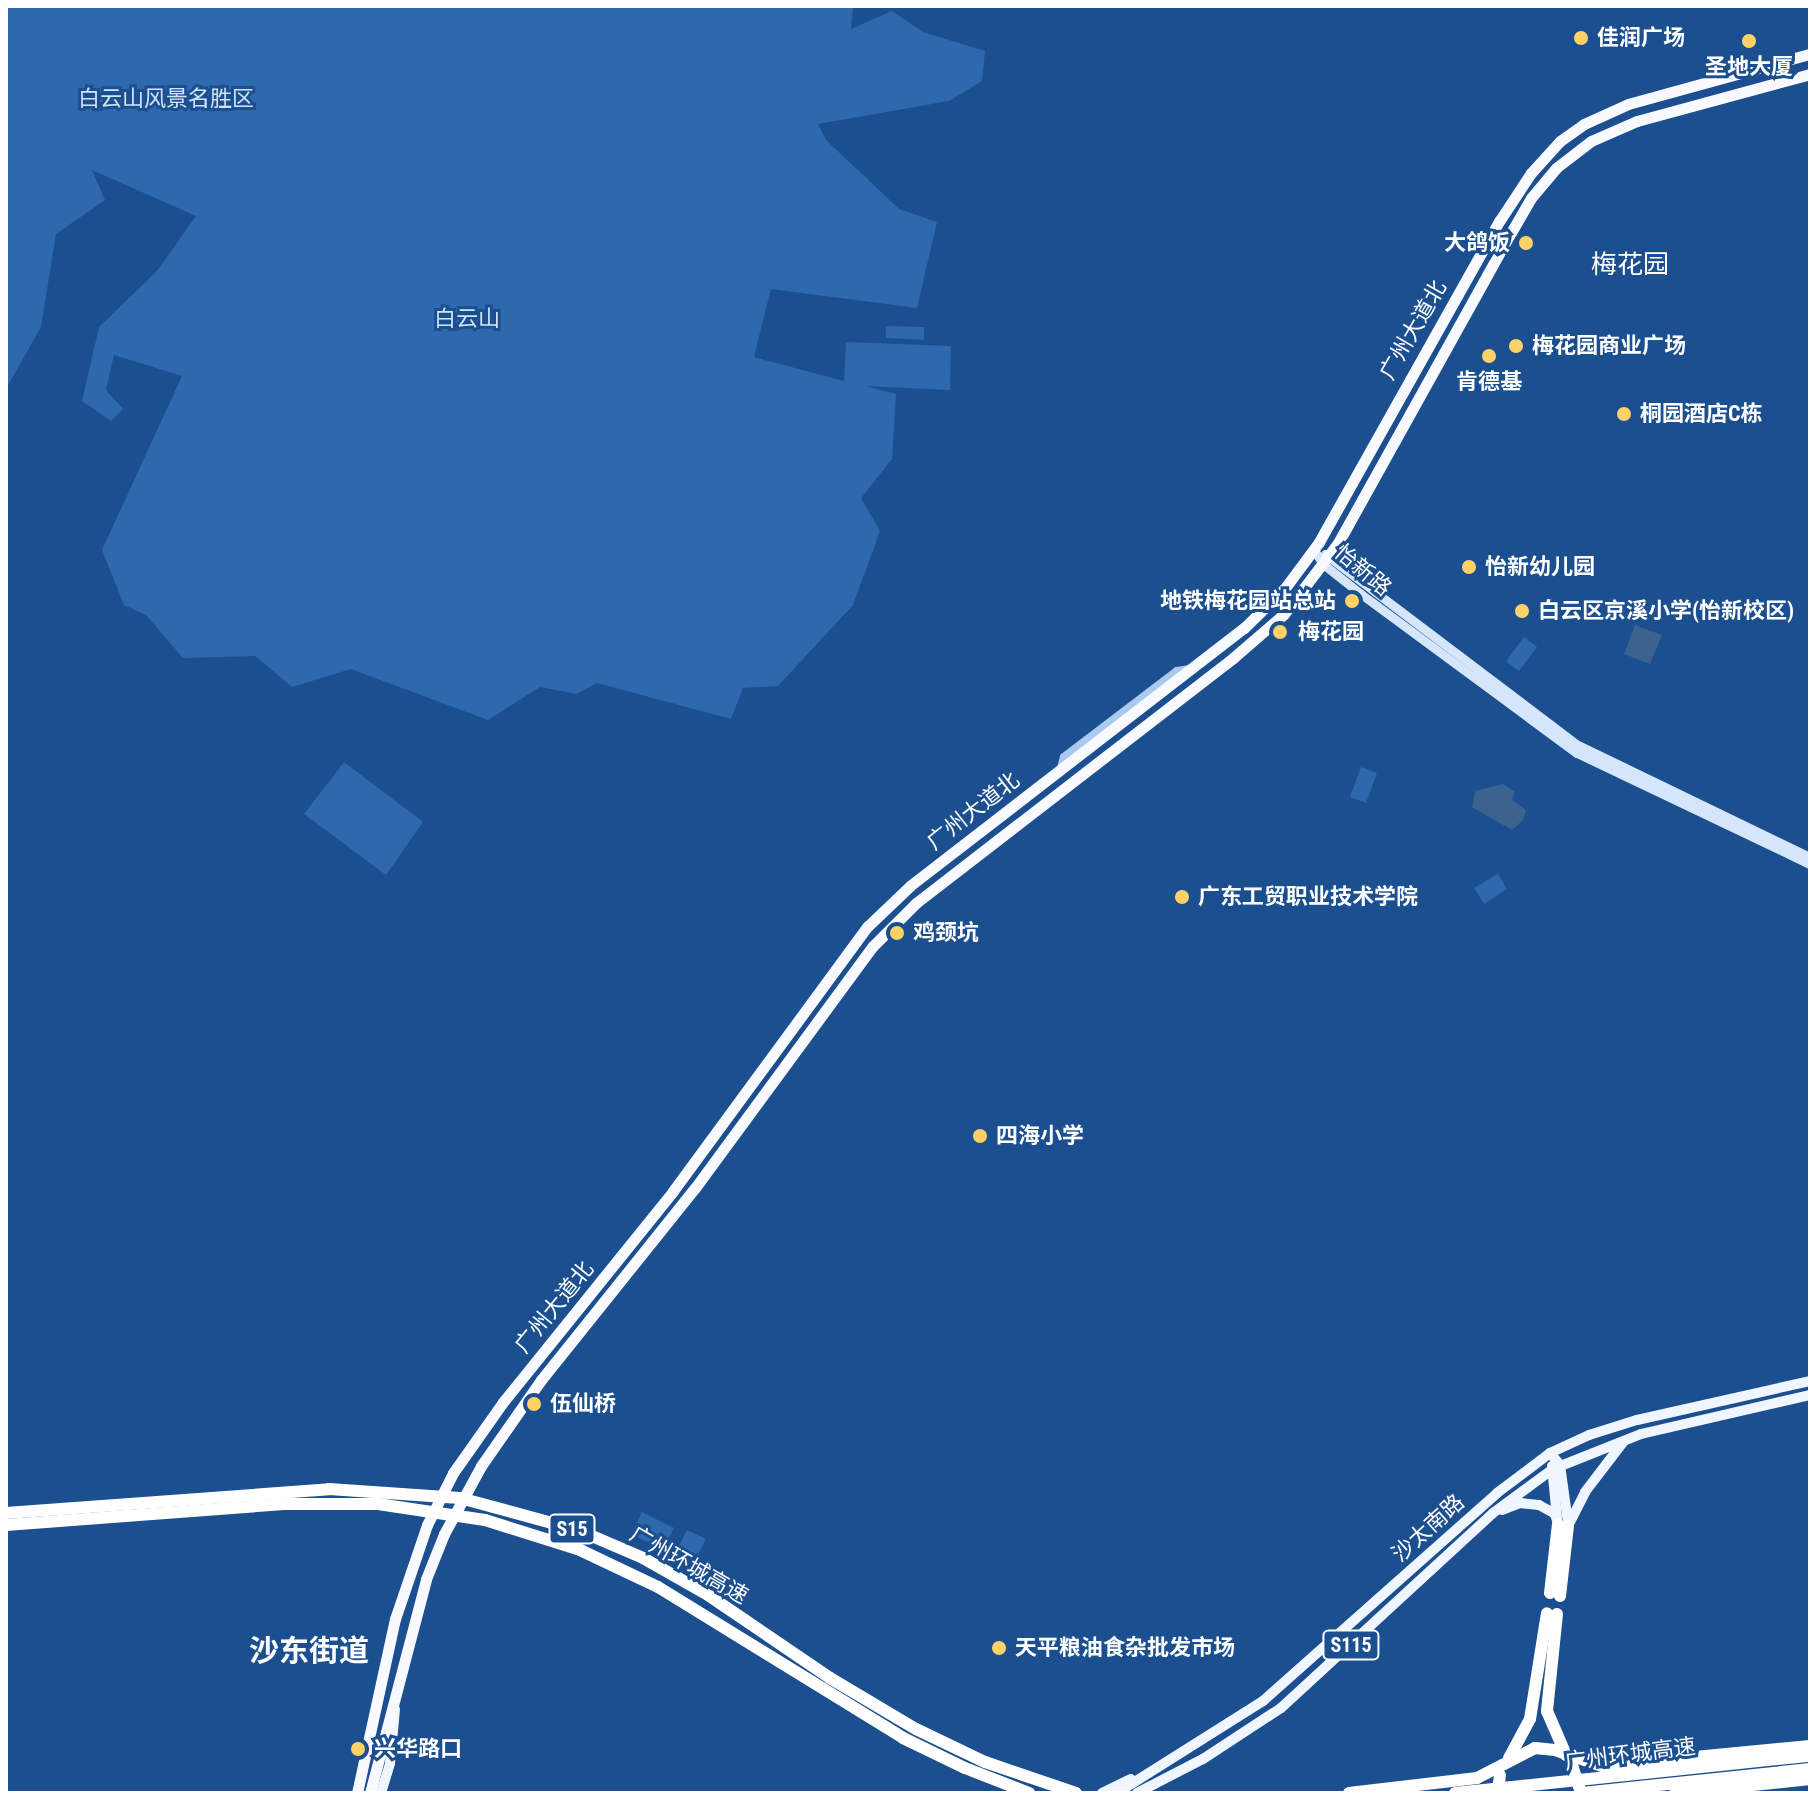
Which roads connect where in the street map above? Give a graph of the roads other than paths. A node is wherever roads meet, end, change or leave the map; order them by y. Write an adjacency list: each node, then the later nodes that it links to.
1 (1810, 54): 3 (highway, 广州大道北)
2 (1810, 74): 4 (highway, 广州大道北)
3 (1491, 234): 4 (street); 5 (highway, 广州大道北)
4 (1505, 242): 6 (highway, 广州大道北)
5 (1314, 550): 6 (main road, 怡新路); 10 (highway, 广州大道北)
6 (1326, 560): 7 (main road, 怡新路); 11 (highway, 广州大道北)
7 (1709, 812): 8 (main road, 怡新路); 9 (main road, 怡新路)
8 (1810, 857)
9 (1810, 864)
10 (796, 1023): 11 (street); 12 (highway, 广州大道北)
11 (810, 1033): 13 (highway, 广州大道北)
12 (758, 1075): 13 (street); 14 (highway, 广州大道北)
13 (770, 1085): 15 (highway, 广州大道北)
14 (544, 1351): 15 (street); 40 (highway, 广州大道北)
15 (556, 1362): 28 (highway, 广州大道北)
16 (1810, 1381): 19 (main road, 沙太南路)
17 (1810, 1395): 18 (main road, 沙太南路 / S115)
18 (1625, 1440): 20 (main road, 沙太南路 / S115); 26 (main road)
19 (1550, 1453): 20 (main road); 21 (main road, 沙太南路)
20 (1556, 1467): 22 (main road, 沙太南路 / S115); 26 (main road)
21 (1516, 1477): 22 (main road); 37 (main road, 沙太南路 / S115)
22 (1525, 1488): 24 (main road, 沙太南路 / S115)
23 (6, 1513): 44 (highway, 广州环城高速 / S15, bridge)
24 (1493, 1513): 26 (main road); 39 (main road, 沙太南路 / S115)
25 (6, 1525): 43 (highway, 广州环城高速 / S15, bridge)
26 (1563, 1525): 27 (highway)
27 (1555, 1594)
28 (399, 1673): 41 (highway, 广州大道北); 42 (main road, 广州大道北)
29 (1525, 1733): 31 (highway); 33 (highway); 36 (highway)
30 (1810, 1746): 33 (highway)
31 (1514, 1756): 33 (highway); 36 (highway)
32 (1810, 1756): 34 (highway, 广州环城高速)
33 (1573, 1759): 52 (highway, bridge)
34 (1781, 1764): 35 (highway, 广州环城高速); 50 (highway, 广州环城高速); 52 (highway, 广州环城高速)
35 (1810, 1769)
36 (1498, 1771): 49 (highway); 51 (highway, bridge)
37 (1149, 1773): 45 (main road); 46 (main road, 沙太南路 / S115)
38 (1810, 1779): 53 (highway)
39 (1161, 1781): 47 (main road, 沙太南路 / S115); 48 (main road)
40 (357, 1793)
41 (370, 1793)
42 (381, 1793)
43 (1029, 1793)
44 (1076, 1793)
45 (1102, 1793)
46 (1117, 1793)
47 (1137, 1793)
48 (1148, 1793)
49 (1349, 1793)
50 (1455, 1793)
51 (1498, 1793)
52 (1581, 1793)
53 (1675, 1793)

